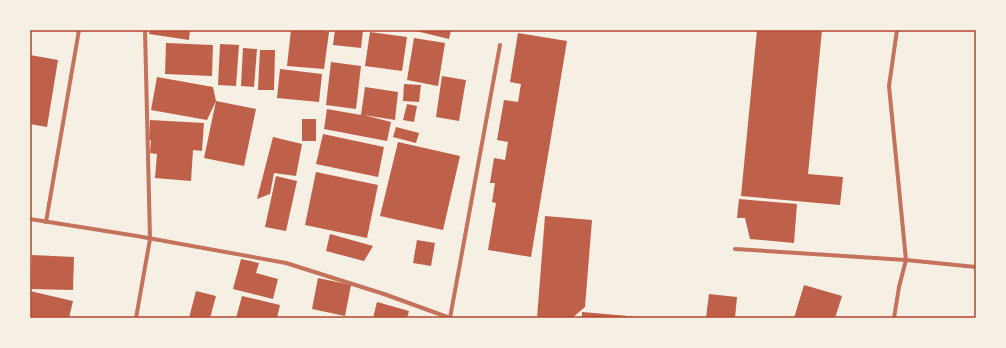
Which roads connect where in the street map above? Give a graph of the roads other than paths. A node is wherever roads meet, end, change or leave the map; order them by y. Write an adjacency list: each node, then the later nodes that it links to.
1 (79, 30): 6 (street)
2 (145, 30): 7 (street)
3 (897, 30): 9 (street)
4 (500, 45): 12 (street)
5 (30, 220): 6 (street)
6 (46, 222): 7 (street)
7 (150, 239): 11 (street); 12 (street)
8 (735, 249): 9 (street)
9 (906, 260): 10 (street); 13 (street)
10 (976, 267)
11 (136, 318)
12 (450, 318)
13 (894, 318)

